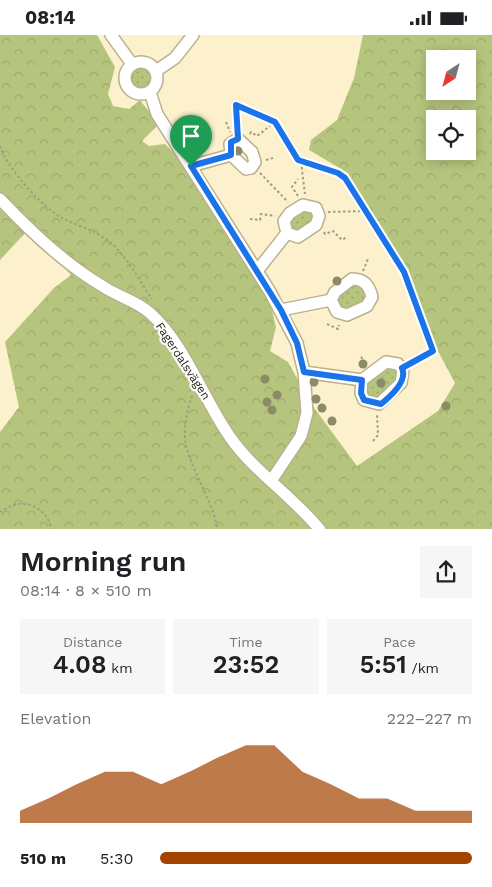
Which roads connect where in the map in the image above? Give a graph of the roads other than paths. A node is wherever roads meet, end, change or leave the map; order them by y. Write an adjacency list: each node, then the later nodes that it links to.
1 (110, 35): 3 (street)
2 (193, 35): 4 (street)
3 (132, 64): 4 (street); 5 (street)
4 (156, 71): 5 (street)
5 (150, 92): 7 (street)
6 (231, 155): 6 (street); 7 (street)
7 (191, 166): 10 (street)
8 (0, 199): 15 (street, Fagerdalsvägen)
9 (286, 233): 9 (street); 10 (street)
10 (257, 271): 12 (street)
11 (331, 300): 12 (street)
12 (281, 310): 13 (street)
13 (304, 372): 14 (street); 15 (street)
14 (362, 380): 14 (street)
15 (271, 481): 16 (street, Fagerdalsvägen)
16 (320, 529)

